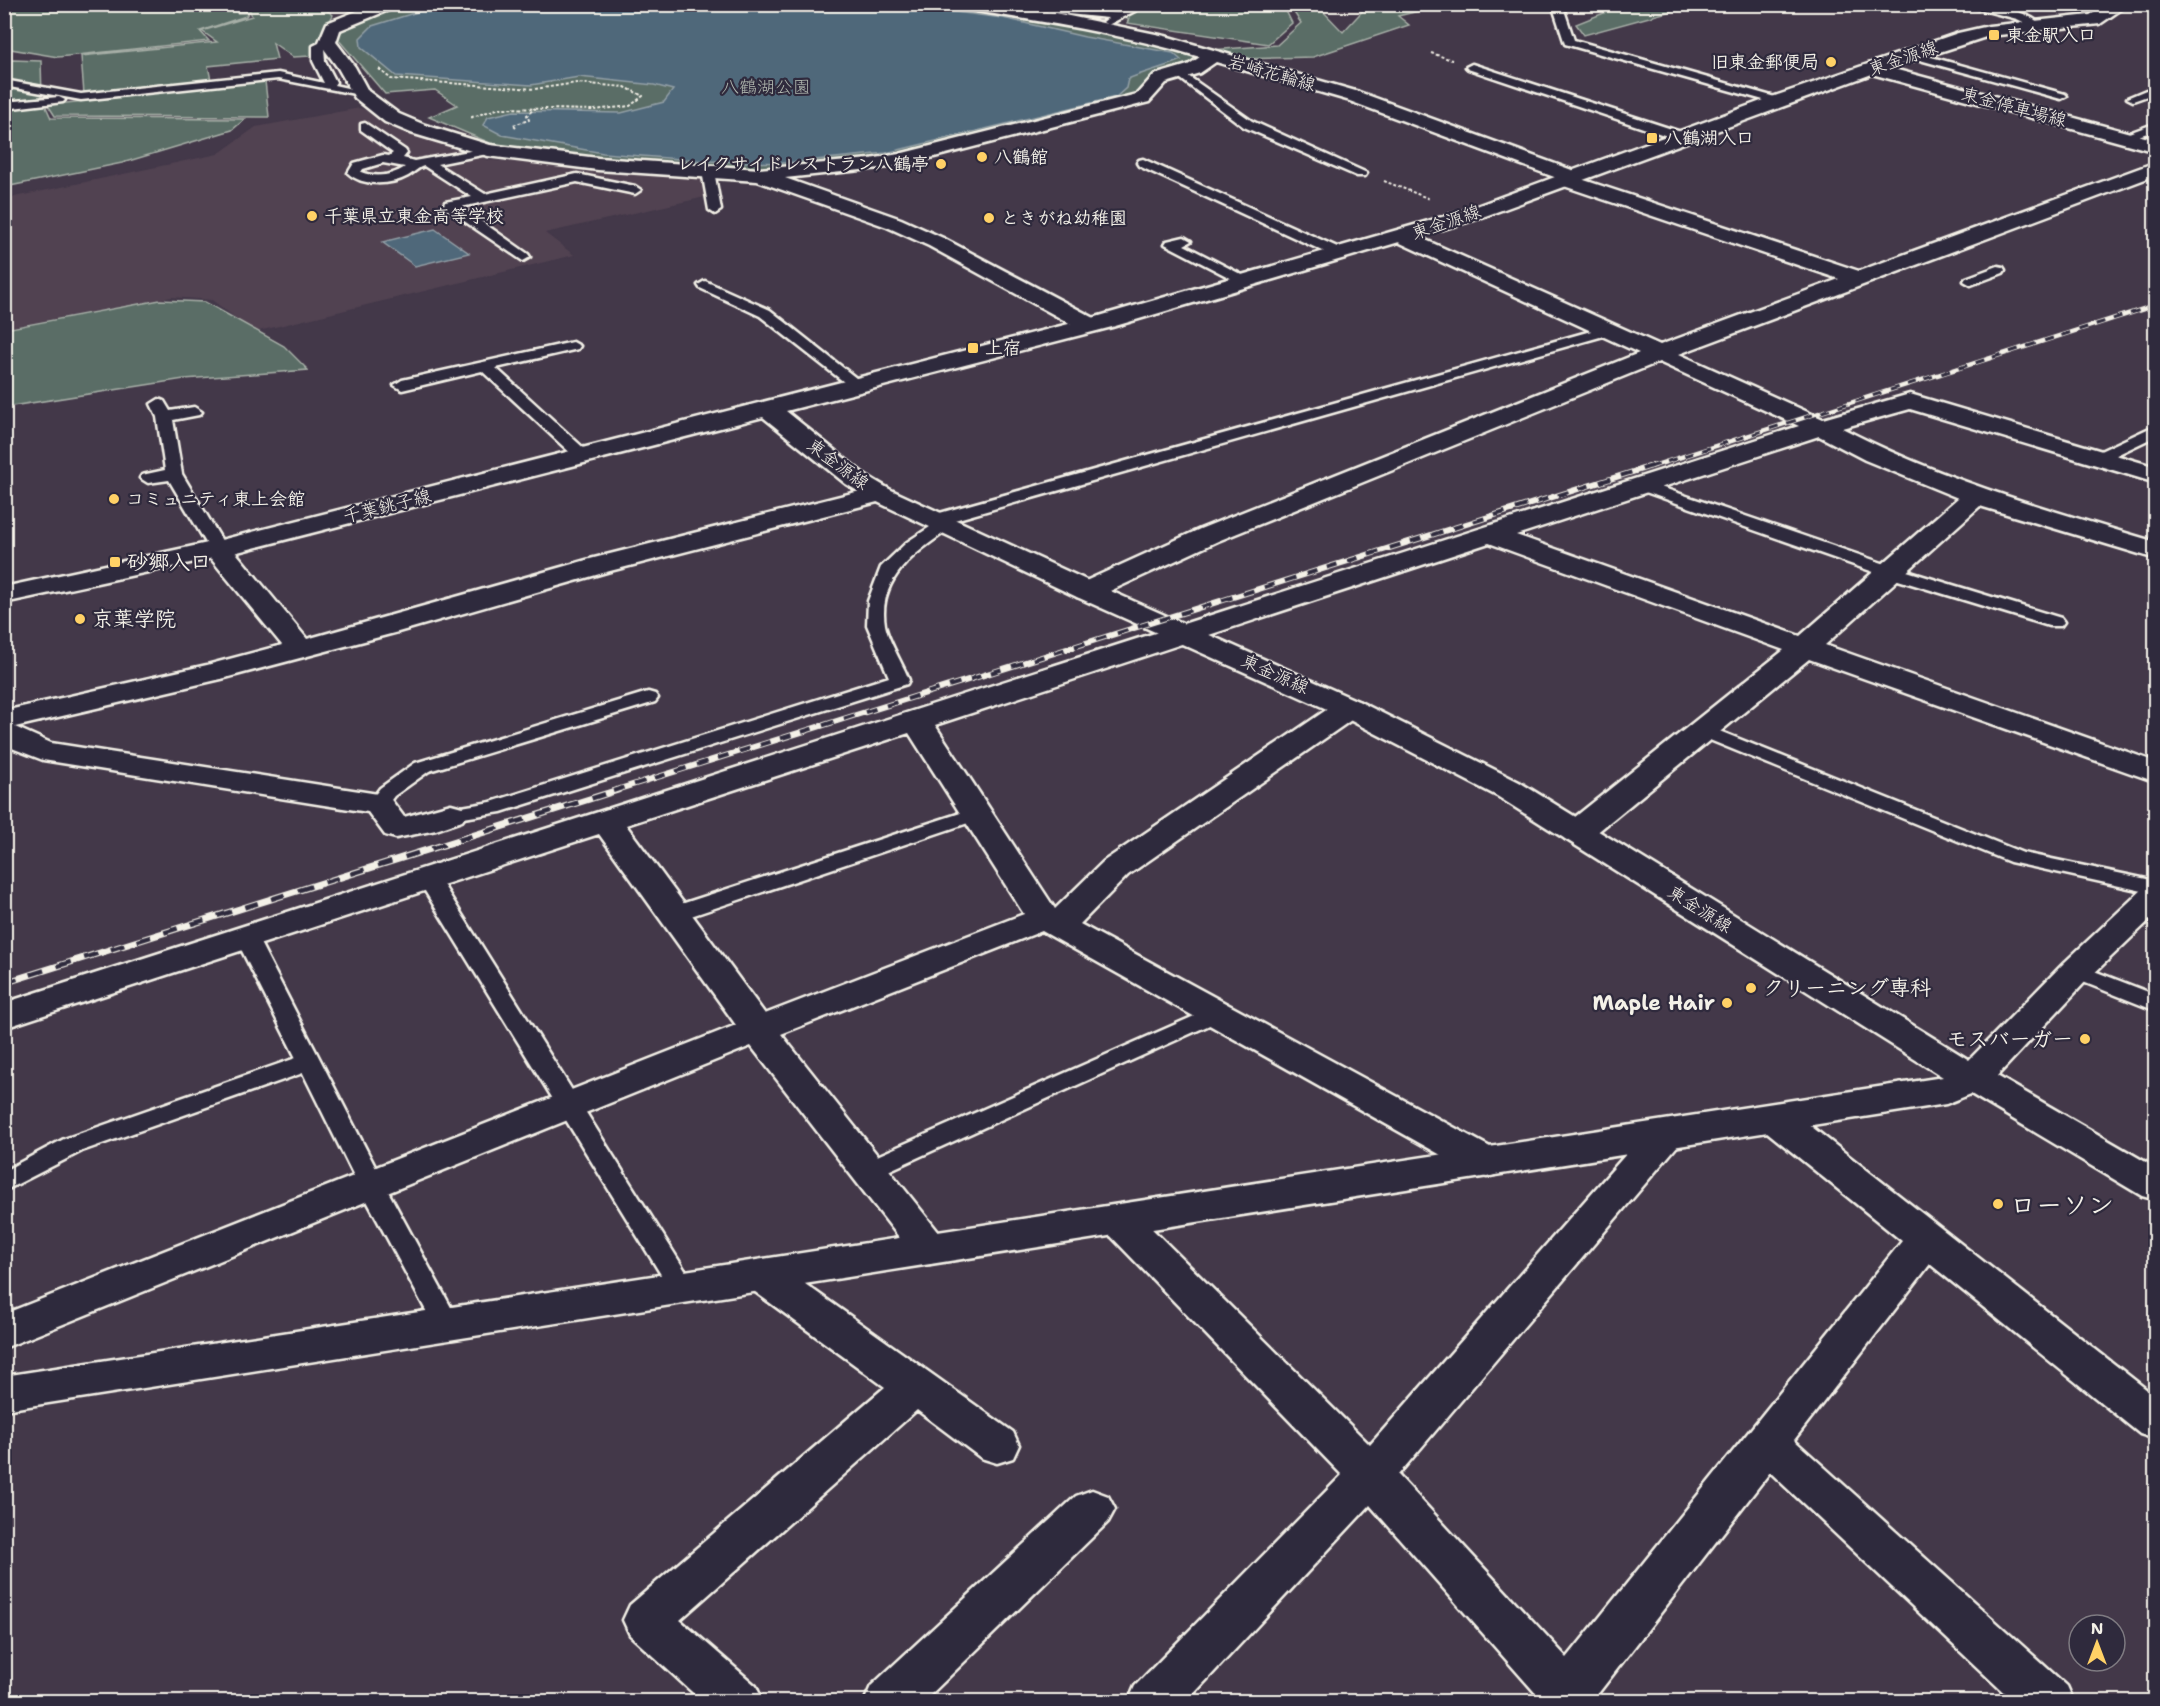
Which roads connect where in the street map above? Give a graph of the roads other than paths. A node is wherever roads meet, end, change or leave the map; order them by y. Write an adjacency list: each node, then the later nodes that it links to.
1 (961, 4): 10 (street, 岩崎花輪線)
2 (1143, 4): 8 (lane)
3 (1557, 4): 26 (lane)
4 (1965, 4): 9 (lane)
5 (2121, 4): 9 (street, 東金源線)
6 (380, 5): 11 (street)
7 (1048, 9): 8 (lane)
8 (1121, 16): 10 (lane)
9 (2038, 27): 12 (street, 東金源線)
10 (1096, 28): 13 (street, 岩崎花輪線)
11 (327, 42): 14 (street); 16 (lane)
12 (1913, 55): 17 (street, 東金源線); 23 (lane)
13 (1214, 57): 18 (street); 42 (street, 岩崎花輪線)
14 (346, 67): 16 (lane); 22 (street)
15 (1472, 67): 30 (lane)
16 (323, 69): 20 (lane)
17 (1872, 69): 26 (street, 東金源線); 31 (street, 東金停車場線)
18 (1181, 74): 40 (lane); 41 (street)
19 (4, 83): 24 (lane)
20 (328, 85): 22 (lane); 24 (lane)
21 (2146, 93): 25 (lane)
22 (361, 94): 33 (street)
23 (2061, 96)
24 (81, 97): 27 (lane)
25 (2133, 98)
26 (1778, 101): 30 (street, 東金源線)
27 (4, 106)
28 (2156, 126): 31 (lane)
29 (365, 127): 34 (lane)
30 (1683, 137): 42 (street, 東金源線)
31 (2124, 137): 32 (street, 東金停車場線)
32 (2156, 146)
33 (488, 150): 35 (lane); 39 (street)
34 (393, 159): 37 (lane); 37 (lane)
35 (426, 162): 37 (lane); 44 (lane)
36 (1143, 163): 48 (lane)
37 (412, 165)
38 (2156, 168): 51 (street)
39 (708, 171): 41 (street); 45 (lane)
40 (1361, 173)
41 (759, 175): 55 (street)
42 (1569, 178): 46 (street, 東金源線); 51 (street, 岩崎花輪線)
43 (635, 190): 44 (lane)
44 (483, 198): 49 (lane)
45 (715, 210)
46 (1403, 237): 48 (street, 東金源線); 56 (street)
47 (1184, 241): 52 (lane)
48 (1341, 254): 52 (street, 東金源線)
49 (523, 256)
50 (1998, 270): 53 (lane)
51 (1858, 278): 58 (street)
52 (1247, 281): 55 (street, 東金源線)
53 (1971, 281)
54 (705, 285): 61 (lane)
55 (1090, 325): 61 (street, 東金源線)
56 (1609, 330): 58 (street); 74 (lane)
57 (573, 345): 59 (lane)
58 (1660, 353): 64 (street); 79 (street)
59 (485, 366): 60 (lane); 66 (lane)
60 (402, 385)
61 (858, 386): 62 (street, 東金源線)
62 (768, 409): 66 (street, 千葉銚子線); 72 (street, 東金源線)
63 (194, 412): 68 (lane)
64 (1821, 427): 67 (street); 71 (street); 73 (street)
65 (2156, 430): 67 (lane)
66 (583, 456): 76 (street, 千葉銚子線)
67 (2098, 458): 69 (street)
68 (174, 474): 70 (lane); 76 (lane)
69 (2156, 475)
70 (148, 478)
71 (1640, 485): 75 (street); 78 (lane)
72 (880, 494): 74 (street, 東金源線); 84 (street)
73 (1976, 496): 77 (street); 78 (street)
74 (940, 522): 79 (street, 東金源線); 93 (lane)
75 (1488, 534): 82 (street); 83 (street)
76 (218, 549): 80 (street, 千葉銚子線); 84 (street)
77 (2156, 551)
78 (1891, 572): 81 (lane); 83 (street)
79 (1087, 591): 82 (street, 東金源線)
80 (4, 595)
81 (2055, 622)
82 (1182, 632): 86 (street, 東金源線); 88 (street)
83 (1804, 647): 89 (street); 91 (street)
84 (300, 649): 87 (street)
85 (648, 698): 92 (lane)
86 (1349, 708): 96 (street, 東金源線); 101 (street)
87 (4, 720)
88 (916, 721): 94 (street); 95 (street)
89 (1702, 730): 96 (street); 98 (lane)
90 (4, 733): 92 (street)
91 (2156, 773)
92 (378, 804): 93 (street)
93 (452, 814)
94 (976, 814): 100 (lane); 101 (street)
95 (605, 820): 97 (street); 100 (street)
96 (1577, 832): 109 (street, 東金源線)
97 (428, 878): 102 (street); 110 (lane)
98 (2156, 888)
99 (2156, 896): 103 (street)
100 (674, 914): 107 (street)
101 (1051, 922): 105 (street); 107 (street)
102 (247, 939): 106 (street); 108 (lane)
103 (2076, 970): 104 (lane); 109 (street)
104 (2156, 1004)
105 (1217, 1013): 113 (street); 114 (lane)
106 (4, 1016)
107 (759, 1031): 110 (street); 114 (street)
108 (309, 1062): 115 (lane); 116 (lane)
109 (1973, 1078): 111 (street); 117 (street, 東金源線)
110 (568, 1104): 116 (street); 122 (lane)
111 (1775, 1118): 112 (street); 119 (street)
112 (1664, 1136): 113 (street); 130 (street)
113 (1487, 1163): 118 (street)
114 (868, 1170): 120 (street)
115 (4, 1182)
116 (371, 1184): 123 (lane); 124 (street)
117 (2156, 1186)
118 (1119, 1220): 120 (street); 130 (street)
119 (1927, 1239): 127 (street); 128 (street)
120 (930, 1249): 121 (street)
121 (762, 1275): 122 (street); 125 (street)
122 (682, 1287): 123 (street)
123 (447, 1324): 126 (street)
124 (4, 1332)
125 (915, 1386): 129 (street); 133 (street)
126 (4, 1393)
127 (2156, 1422)
128 (1767, 1442): 132 (street); 136 (street)
129 (997, 1445)
130 (1371, 1475): 132 (street); 135 (street)
131 (1092, 1509): 134 (street)
132 (1568, 1699)
133 (738, 1701)
134 (889, 1701)
135 (1153, 1701)
136 (2049, 1701)

